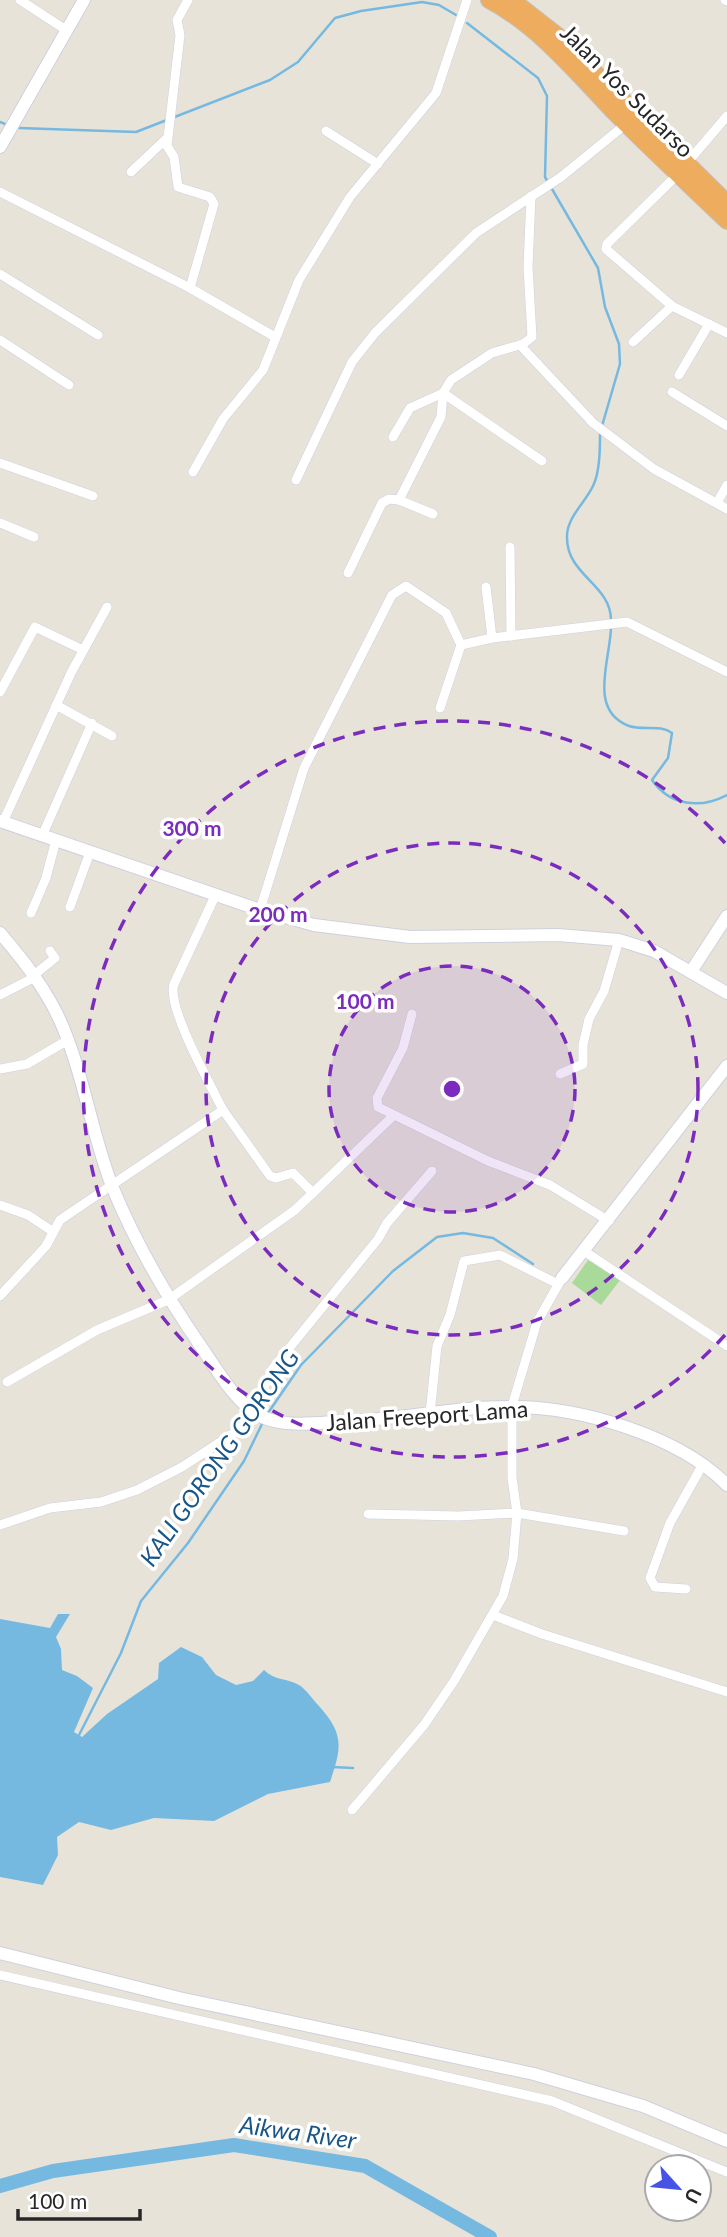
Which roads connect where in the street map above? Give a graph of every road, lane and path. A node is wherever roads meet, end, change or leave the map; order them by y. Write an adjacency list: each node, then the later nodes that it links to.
1 (20, 0): 6 (street)
2 (85, 0): 6 (street)
3 (188, 0): 10 (street)
4 (467, 0): 12 (street)
5 (502, 2): 8 (highway, Jalan Yos Sudarso); 13 (highway, Jalan Yos Sudarso)
6 (66, 30): 11 (street)
7 (727, 116): 13 (street)
8 (626, 124): 13 (highway, Jalan Yos Sudarso); 16 (street)
9 (326, 131): 12 (street)
10 (166, 139): 14 (street); 20 (street)
11 (0, 147)
12 (378, 164): 25 (street)
13 (682, 169): 17 (highway, Jalan Yos Sudarso); 18 (highway, Jalan Yos Sudarso); 21 (street)
14 (131, 172)
15 (0, 192): 20 (street)
16 (530, 196): 28 (street); 38 (street)
17 (727, 203)
18 (727, 221)
19 (0, 274): 24 (street)
20 (190, 288): 25 (street)
21 (672, 306): 22 (street); 27 (street)
22 (709, 324): 23 (street); 29 (street)
23 (727, 333)
24 (98, 335)
25 (275, 337): 37 (street)
26 (0, 340): 30 (street)
27 (634, 342)
28 (520, 345): 32 (street); 42 (street)
29 (679, 376)
30 (69, 385)
31 (672, 392): 33 (street)
32 (443, 393): 34 (street); 35 (street); 41 (street)
33 (727, 426)
34 (393, 437)
35 (542, 461)
36 (0, 463): 40 (street)
37 (193, 472)
38 (296, 480)
39 (727, 485): 42 (street)
40 (93, 496)
41 (399, 500): 44 (street); 48 (street)
42 (717, 503): 43 (street)
43 (727, 509)
44 (433, 514)
45 (0, 523): 46 (street)
46 (34, 537)
47 (510, 547): 51 (street)
48 (348, 573)
49 (486, 587): 52 (street)
50 (107, 607): 54 (street)
51 (511, 636): 52 (street); 55 (street)
52 (492, 638): 53 (street)
53 (461, 645): 58 (street); 67 (street)
54 (83, 650): 56 (street); 57 (street)
55 (727, 672)
56 (0, 692)
57 (56, 705): 59 (street); 61 (street)
58 (440, 708)
59 (92, 723): 60 (street); 62 (street)
60 (112, 736)
61 (1, 822): 62 (street)
62 (42, 836): 63 (street)
63 (56, 840): 64 (street); 68 (street)
64 (90, 852): 65 (street); 66 (street)
65 (216, 894): 67 (street); 82 (street)
66 (70, 907)
67 (260, 909): 71 (street)
68 (31, 913)
69 (727, 916): 73 (street)
70 (0, 933): 74 (street)
71 (619, 940): 73 (street); 81 (street)
72 (50, 951): 74 (street)
73 (692, 971): 75 (street)
74 (35, 976): 76 (street); 78 (street)
75 (727, 993)
76 (0, 995)
77 (412, 1014): 83 (street)
78 (68, 1040): 80 (street); 85 (street)
79 (727, 1066): 88 (street)
80 (0, 1069)
81 (560, 1074)
82 (223, 1110): 85 (street); 86 (street)
83 (393, 1116): 86 (street); 88 (street)
84 (432, 1171): 97 (street)
85 (112, 1186): 89 (street); 93 (street)
86 (313, 1193): 93 (street)
87 (0, 1205): 89 (street)
88 (609, 1221): 90 (street)
89 (52, 1231): 92 (street)
90 (584, 1251): 91 (street); 94 (street)
91 (560, 1282): 96 (street); 98 (street)
92 (0, 1296)
93 (168, 1300): 95 (street); 97 (street)
94 (727, 1346)
95 (7, 1382)
96 (512, 1406): 98 (street, Jalan Freeport Lama); 99 (street, Jalan Freeport Lama); 101 (street)
97 (255, 1411): 98 (street, Jalan Freeport Lama); 103 (street)
98 (430, 1414)
99 (703, 1464): 100 (street, Jalan Freeport Lama); 105 (street)
100 (727, 1485)
101 (517, 1513): 102 (street); 104 (street); 106 (street)
102 (368, 1514)
103 (0, 1525)
104 (624, 1531)
105 (686, 1590)
106 (496, 1612): 107 (street); 108 (street)
107 (727, 1692)
108 (352, 1810)
109 (0, 1953): 111 (street)
110 (0, 1975): 112 (street)
111 (727, 2141)
112 (727, 2172)

